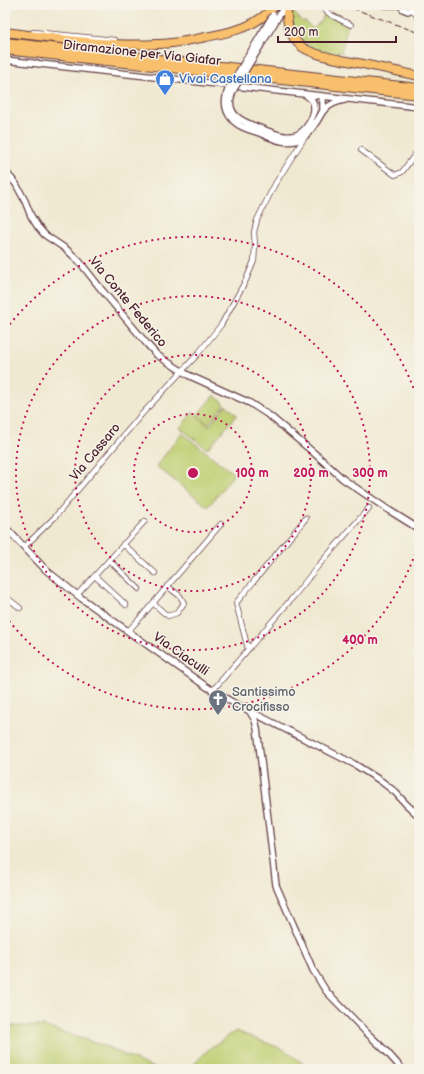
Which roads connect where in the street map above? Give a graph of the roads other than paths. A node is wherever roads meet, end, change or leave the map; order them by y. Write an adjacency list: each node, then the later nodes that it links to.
1 (278, 5): 12 (highway); 17 (street, bridge)
2 (287, 5): 15 (highway); 17 (street, bridge)
3 (319, 5): 8 (street)
4 (385, 5): 5 (street)
5 (401, 5): 6 (street)
6 (413, 7): 7 (street)
7 (419, 19)
8 (351, 24)
9 (5, 29): 12 (street)
10 (5, 32): 12 (highway)
11 (5, 42): 16 (highway, Diramazione per Via Giafar)
12 (148, 45)
13 (5, 50): 19 (highway, Diramazione per Via Giafar)
14 (5, 60): 18 (street)
15 (419, 76)
16 (419, 88)
17 (231, 89): 18 (street); 24 (street)
18 (305, 94): 20 (street)
19 (419, 95)
20 (320, 96): 21 (street); 23 (street)
21 (352, 99): 22 (street); 23 (street)
22 (419, 107)
23 (323, 111): 24 (street)
24 (305, 137): 28 (street, Via Cassaro)
25 (419, 148): 26 (street)
26 (361, 150)
27 (5, 171): 28 (street, Via Conte Federico)
28 (182, 371): 34 (street, Via Conte Federico); 36 (street, Via Cassaro)
29 (369, 508): 48 (street)
30 (306, 518): 48 (street)
31 (145, 521): 35 (street)
32 (221, 524): 40 (street)
33 (5, 527): 36 (street, Via Ciaculli)
34 (419, 529)
35 (123, 544): 37 (street); 38 (street)
36 (24, 547): 42 (street, Via Ciaculli)
37 (109, 560): 39 (street); 41 (street)
38 (155, 573)
39 (95, 576): 42 (street); 45 (street)
40 (167, 586): 44 (street); 44 (street)
41 (139, 589)
42 (77, 595): 47 (street, Via Ciaculli)
43 (5, 596): 46 (street)
44 (154, 603): 47 (street)
45 (126, 605)
46 (20, 608)
47 (128, 631): 49 (street, Via Ciaculli)
48 (248, 649): 49 (street)
49 (213, 690): 50 (street, Via Ciaculli)
50 (249, 710): 51 (street, Via Ciaculli); 52 (street)
51 (419, 816)
52 (402, 1069)

